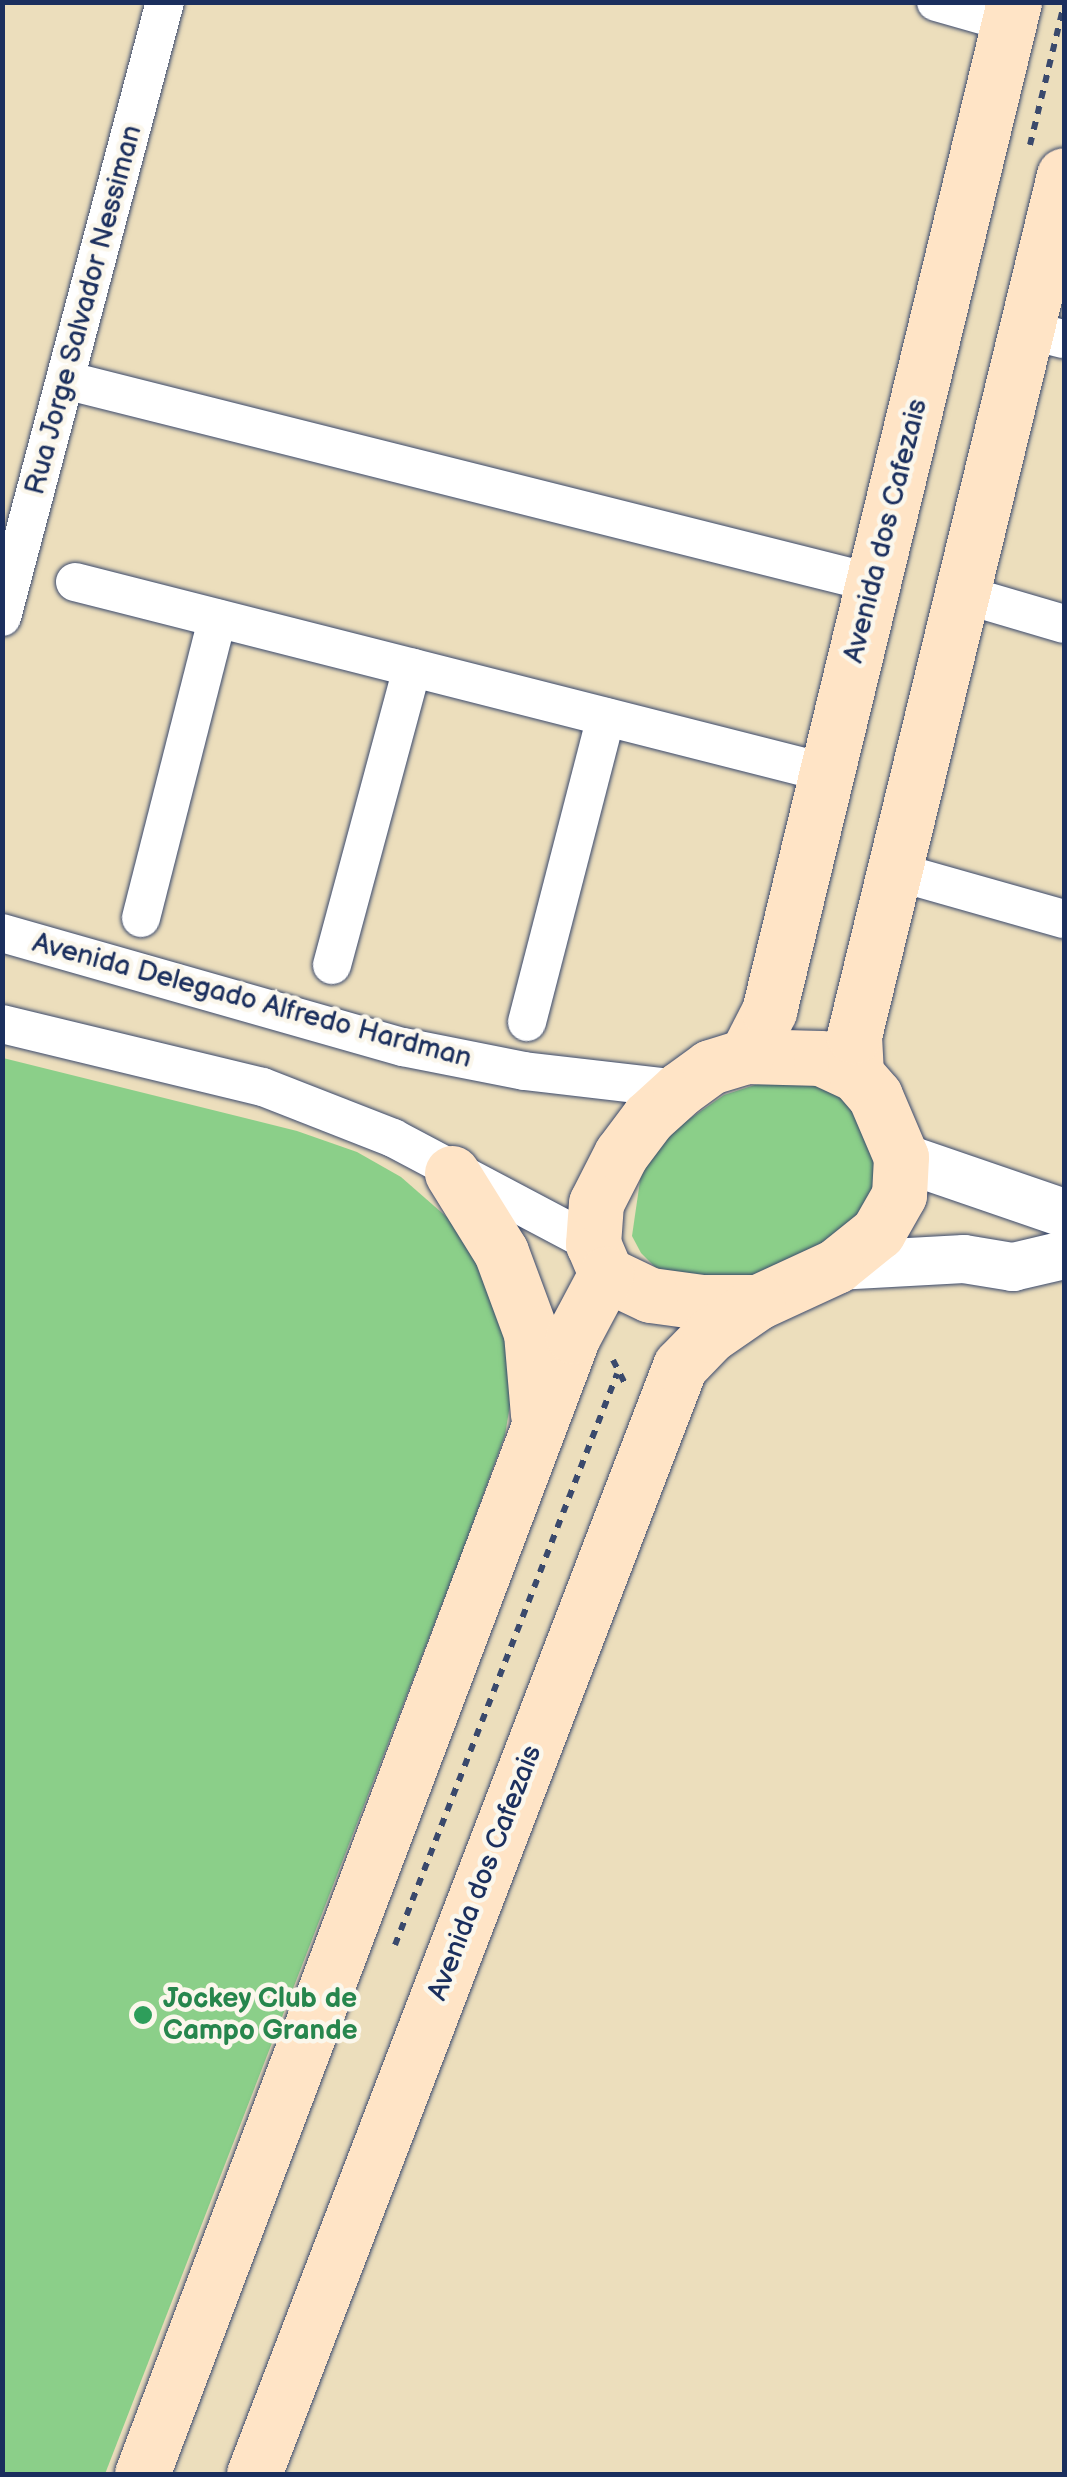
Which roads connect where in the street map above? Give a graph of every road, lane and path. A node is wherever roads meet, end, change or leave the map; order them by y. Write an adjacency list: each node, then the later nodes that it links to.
1 (164, 2): 6 (street, Rua Jorge Salvador Nessiman)
2 (936, 2): 3 (street)
3 (1012, 13): 8 (main road, Avenida dos Cafezais)
4 (1064, 175): 5 (main road)
5 (1046, 334): 9 (main road)
6 (65, 380): 8 (street); 10 (street, Rua Jorge Salvador Nessiman)
7 (75, 582): 11 (street)
8 (873, 583): 15 (main road, Avenida dos Cafezais)
9 (962, 594): 12 (street); 16 (main road)
10 (2, 618)
11 (217, 618): 13 (street); 17 (street)
12 (1064, 624)
13 (412, 668): 14 (street); 20 (street)
14 (606, 718): 15 (street); 21 (street)
15 (827, 774): 23 (main road, Avenida dos Cafezais)
16 (894, 870): 18 (street); 24 (main road)
17 (141, 918)
18 (1064, 919)
19 (2, 933): 25 (street, Avenida Delegado Alfredo Hardman)
20 (332, 965)
21 (527, 1022)
22 (2, 1024): 27 (street)
23 (746, 1056): 24 (main road); 25 (main road)
24 (856, 1074): 26 (main road)
25 (680, 1090): 30 (main road)
26 (901, 1157): 28 (street); 31 (main road)
27 (452, 1173): 30 (street); 34 (main road)
28 (1064, 1214)
29 (1064, 1254): 31 (street)
30 (600, 1259): 32 (main road); 34 (main road)
31 (836, 1266): 32 (main road)
32 (758, 1302): 37 (main road, Avenida dos Cafezais)
33 (618, 1373): 35 (path)
34 (539, 1432): 36 (main road)
35 (389, 1960)
36 (142, 2474)
37 (254, 2474)

